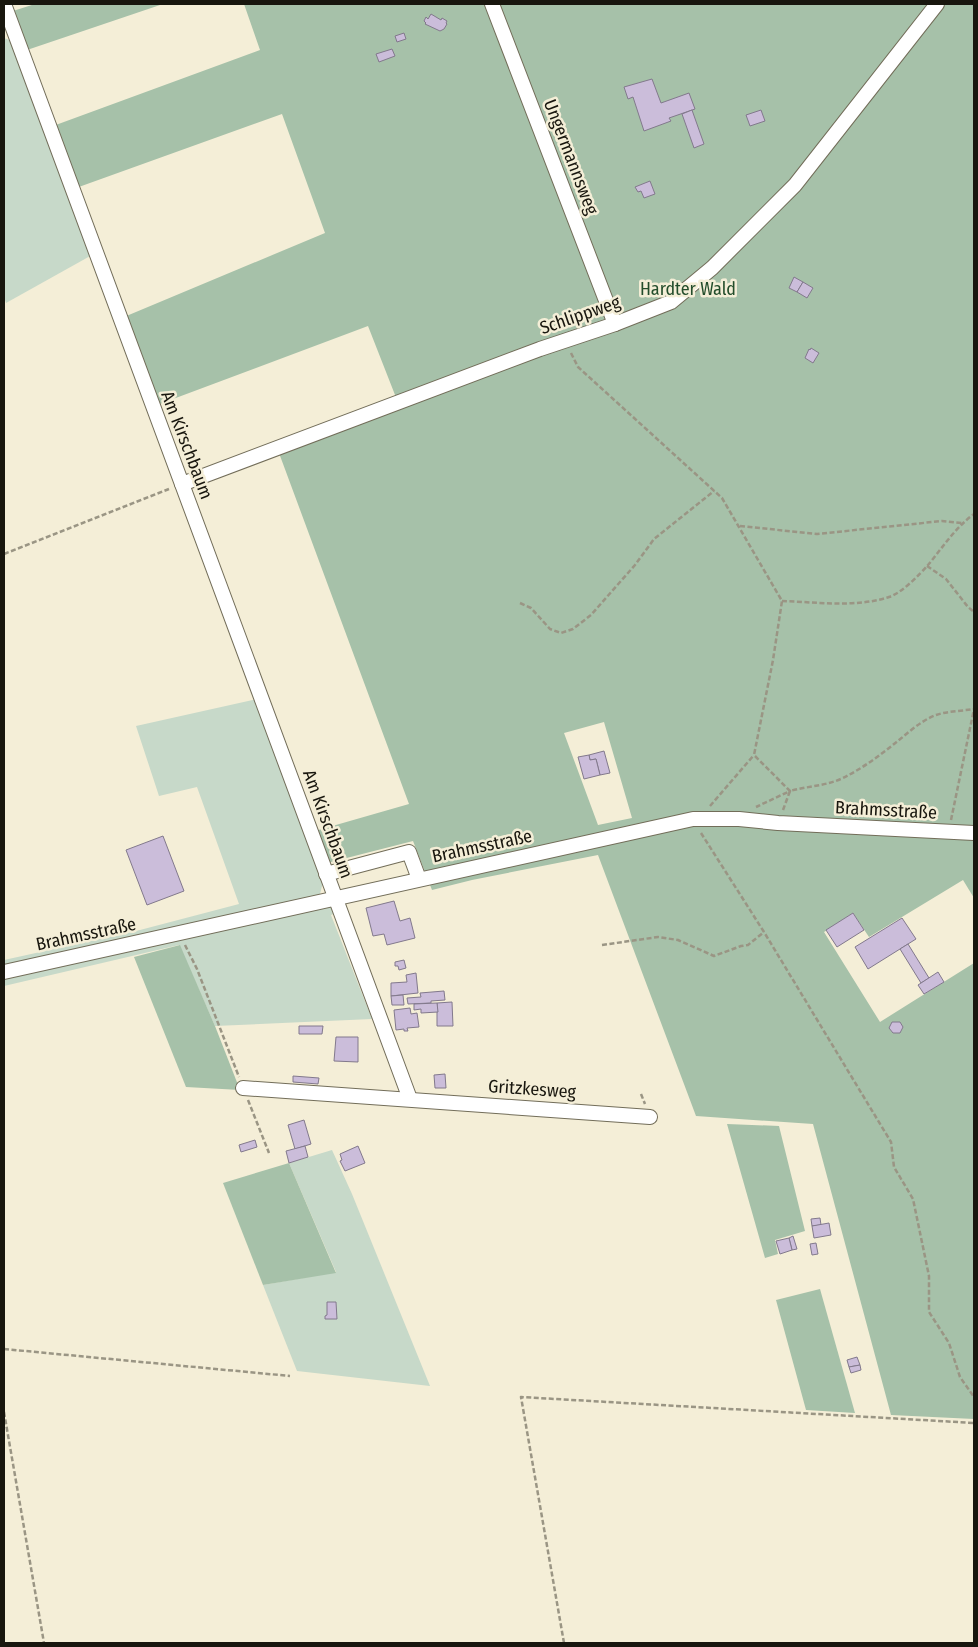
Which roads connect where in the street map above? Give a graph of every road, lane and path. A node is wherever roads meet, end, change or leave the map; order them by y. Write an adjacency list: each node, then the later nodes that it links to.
1 (4, 4): 6 (street, Am Kirschbaum)
2 (492, 4): 4 (street, Ungermannsweg)
3 (936, 4): 4 (street, Schlippweg)
4 (615, 324): 5 (street, Schlippweg)
5 (565, 340): 6 (street, Schlippweg); 7 (path)
6 (182, 484): 11 (path); 25 (street, Am Kirschbaum)
7 (714, 491): 10 (path); 14 (path)
8 (974, 514): 9 (path)
9 (962, 523): 10 (path); 12 (path)
10 (739, 525): 13 (path)
11 (4, 554)
12 (926, 566): 13 (path); 15 (path)
13 (782, 601): 16 (path)
14 (520, 603)
15 (974, 612)
16 (754, 755): 17 (path); 18 (path)
17 (790, 791): 20 (path); 22 (path); 23 (path)
18 (710, 806): 19 (path); 21 (path)
19 (719, 806)
20 (752, 806)
21 (697, 818): 22 (street, Brahmsstraße); 26 (street, Brahmsstraße); 28 (path)
22 (778, 822): 23 (street, Brahmsstraße)
23 (949, 831): 24 (street, Brahmsstraße)
24 (974, 833)
25 (326, 874): 26 (street); 27 (street, Am Kirschbaum)
26 (419, 880): 27 (street, Brahmsstraße)
27 (335, 898): 29 (street, Brahmsstraße); 33 (street)
28 (764, 932): 30 (path); 38 (path)
29 (179, 933): 31 (street, Brahmsstraße); 32 (path)
30 (602, 945)
31 (4, 972)
32 (243, 1088): 33 (street, Gritzkesweg); 35 (path)
33 (410, 1099): 34 (street, Gritzkesweg)
34 (650, 1117)
35 (269, 1153)
36 (4, 1350): 37 (path)
37 (290, 1376)
38 (974, 1397)
39 (4, 1412): 41 (path)
40 (974, 1423): 42 (path)
41 (44, 1643)
42 (564, 1643)

